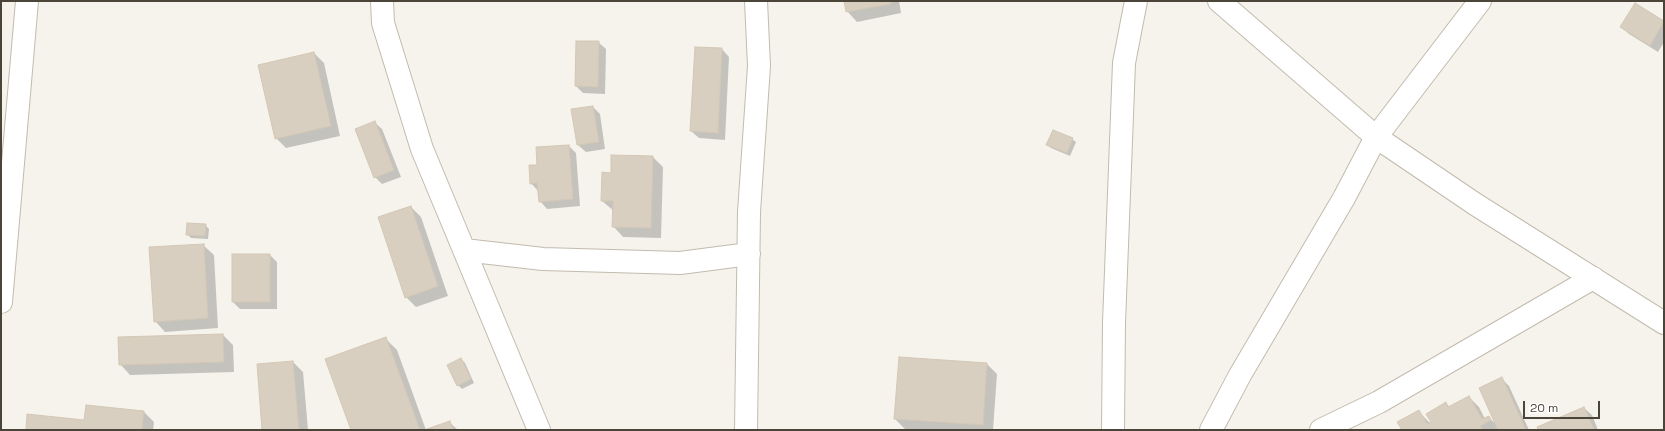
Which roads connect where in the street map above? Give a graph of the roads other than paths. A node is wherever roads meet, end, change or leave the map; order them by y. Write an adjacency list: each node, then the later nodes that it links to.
1 (27, 1): 11 (street)
2 (382, 1): 8 (street)
3 (756, 1): 9 (street)
4 (1136, 1): 15 (street)
5 (1219, 1): 7 (street)
6 (1480, 1): 7 (street)
7 (1376, 136): 10 (street); 16 (street)
8 (464, 250): 9 (street); 13 (street)
9 (748, 254): 14 (street)
10 (1592, 278): 12 (street); 17 (street)
11 (2, 290)
12 (1664, 323)
13 (539, 430)
14 (746, 430)
15 (1114, 430)
16 (1211, 430)
17 (1321, 430)

